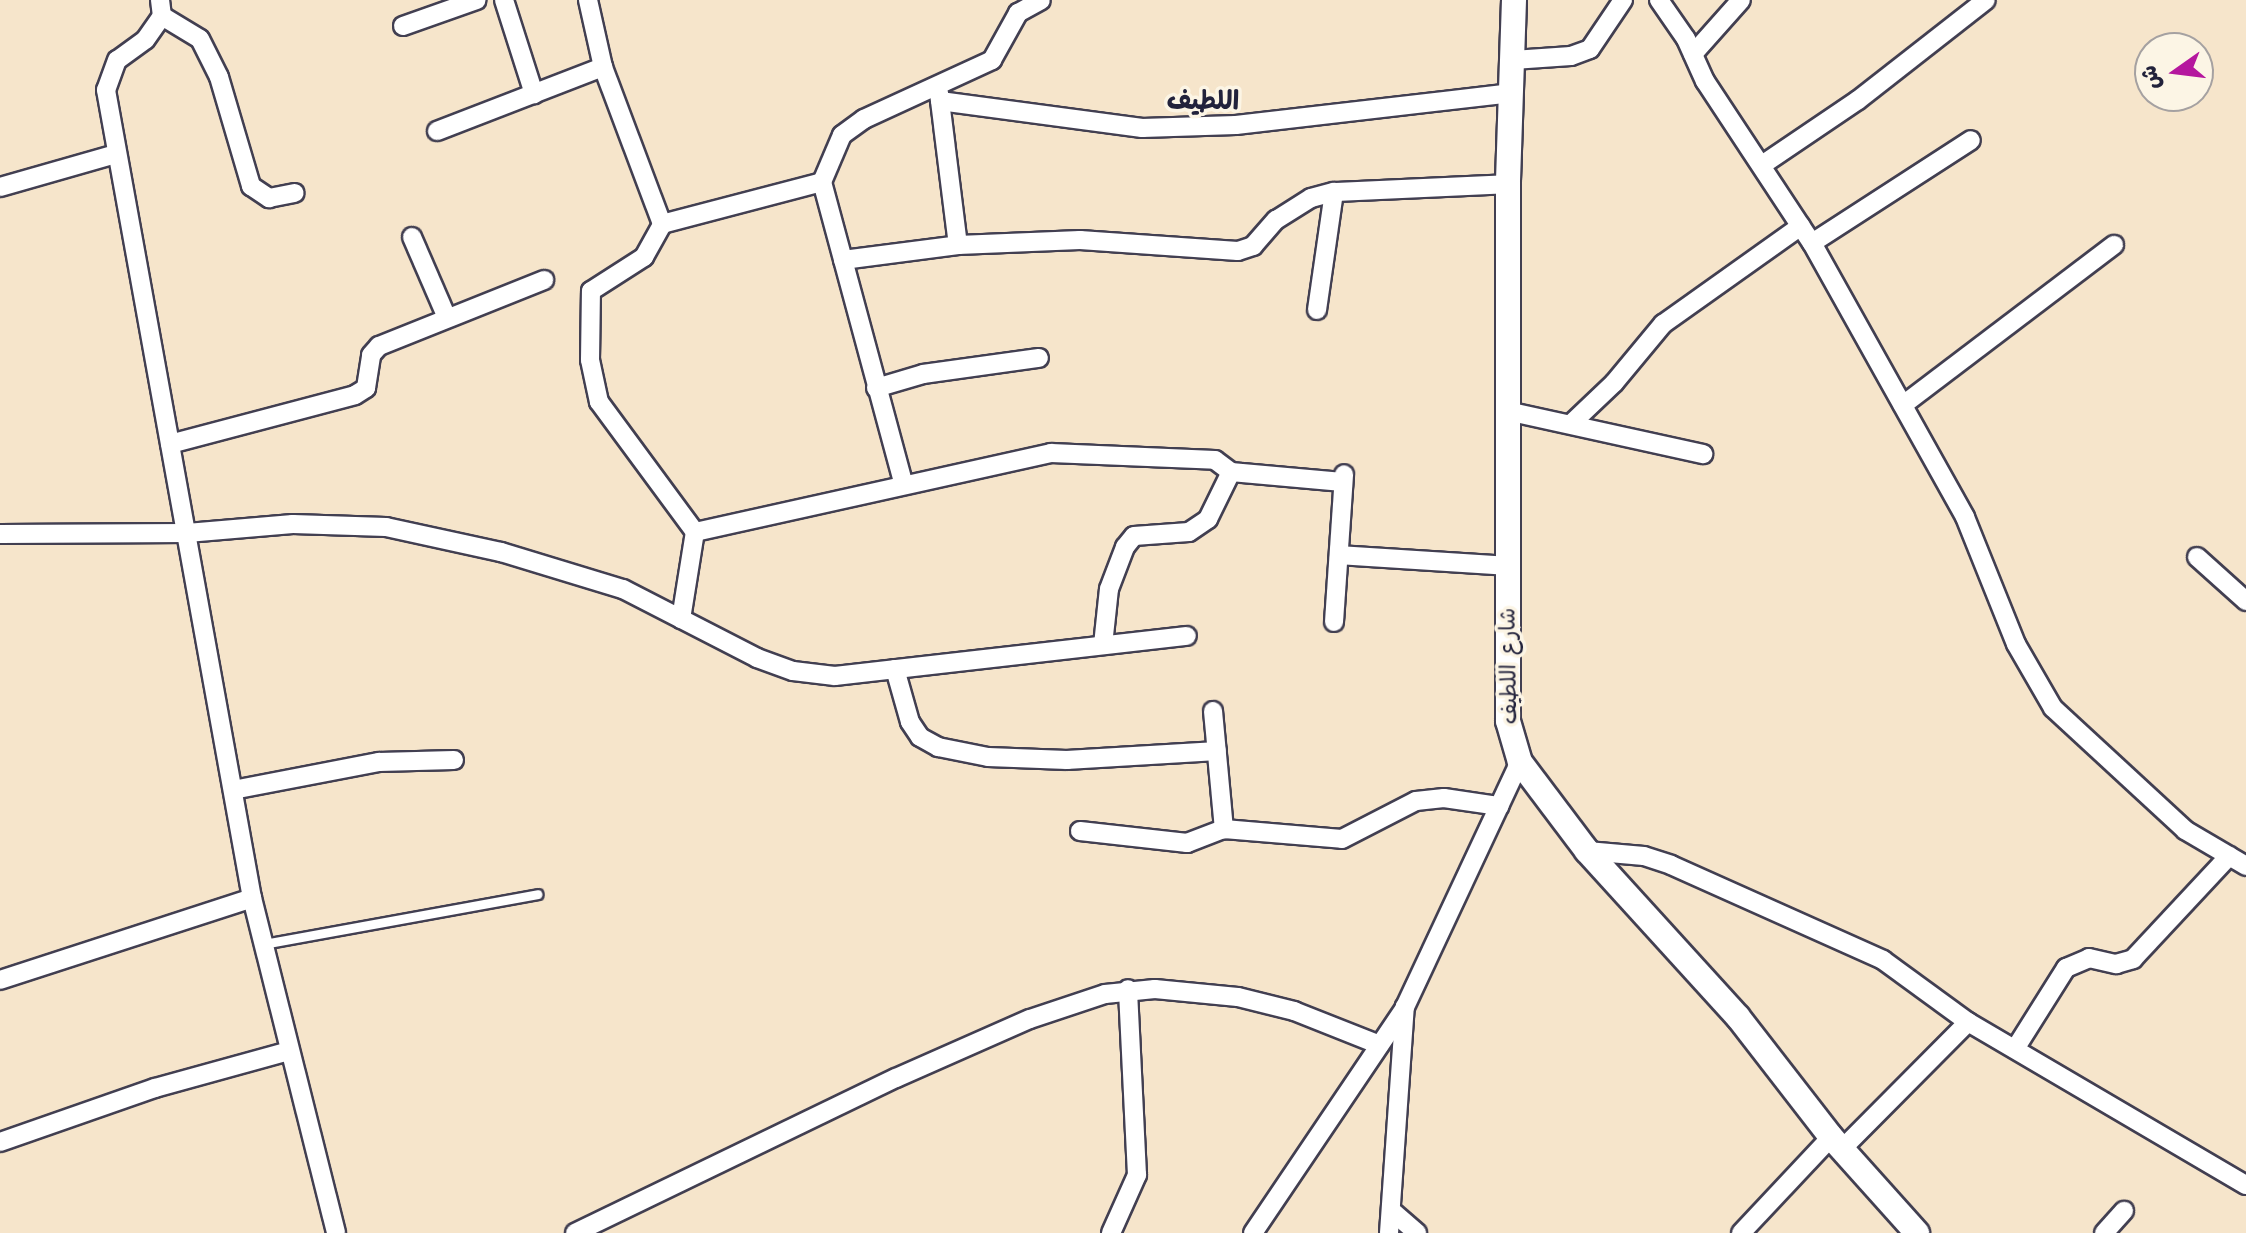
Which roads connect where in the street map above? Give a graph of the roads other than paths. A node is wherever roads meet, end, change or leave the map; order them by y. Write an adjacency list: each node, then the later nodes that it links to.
1 (477, 0): 11 (street)
2 (504, 0): 17 (street)
3 (588, 0): 14 (street)
4 (1041, 0): 15 (street)
5 (1514, 0): 13 (street, شارع اللطيف)
6 (1623, 0): 13 (street)
7 (1659, 0): 12 (street)
8 (1741, 0): 12 (street)
9 (1986, 0): 21 (street)
10 (161, 8): 20 (street); 26 (street)
11 (403, 26)
12 (1693, 54): 21 (street)
13 (1513, 60): 16 (street, شارع اللطيف)
14 (603, 67): 17 (street); 27 (street)
15 (939, 93): 16 (street); 22 (street); 31 (street)
16 (1512, 93): 23 (street, شارع اللطيف)
17 (534, 94): 18 (street)
18 (437, 131)
19 (1971, 140): 30 (street)
20 (116, 154): 24 (street); 42 (street)
21 (1762, 165): 28 (street)
22 (822, 182): 27 (street); 33 (street)
23 (1508, 184): 25 (street); 40 (street, شارع اللطيف)
24 (0, 187)
25 (1334, 192): 31 (street); 35 (street)
26 (295, 193)
27 (662, 224): 46 (street)
28 (1801, 226): 30 (street); 41 (street)
29 (412, 237): 36 (street)
30 (1812, 243): 39 (street)
31 (958, 245): 33 (street)
32 (2114, 245): 39 (street)
33 (843, 260): 38 (street)
34 (544, 280): 36 (street)
35 (1317, 310)
36 (447, 318): 42 (street)
37 (1039, 358): 38 (street)
38 (876, 388): 45 (street)
39 (1903, 405): 67 (street)
40 (1507, 411): 41 (street); 51 (street, شارع اللطيف)
41 (1573, 422): 43 (street)
42 (170, 444): 47 (street)
43 (1703, 454)
44 (1231, 472): 45 (street); 49 (street); 56 (street)
45 (903, 482): 46 (street)
46 (695, 532): 53 (street)
47 (187, 533): 48 (street); 53 (street); 62 (street)
48 (0, 534)
49 (1339, 555): 51 (street); 54 (street)
50 (2197, 557): 52 (street)
51 (1509, 566): 61 (street, شارع اللطيف)
52 (2246, 601)
53 (681, 619): 57 (street)
54 (1334, 622)
55 (1187, 636): 56 (street)
56 (1103, 645): 57 (street)
57 (895, 669): 59 (street)
58 (1213, 711): 59 (street)
59 (1217, 751): 64 (street)
60 (454, 760): 62 (street)
61 (1520, 762): 63 (street); 66 (street, شارع اللطيف)
62 (233, 790): 70 (street)
63 (1499, 806): 64 (street); 74 (street)
64 (1224, 829): 65 (street)
65 (1080, 831)
66 (1587, 851): 75 (street); 80 (street, شارع اللطيف)
67 (2229, 856): 68 (street); 77 (street)
68 (2246, 866)
69 (537, 894): 71 (lane)
70 (252, 898): 71 (street); 72 (street)
71 (263, 944): 78 (street)
72 (0, 980)
73 (1128, 989): 76 (street); 85 (street); 86 (street)
74 (1405, 1007): 76 (street); 83 (street)
75 (1968, 1022): 77 (street); 80 (street)
76 (1380, 1045): 87 (street)
77 (2015, 1049): 81 (street)
78 (289, 1051): 79 (street); 84 (street)
79 (0, 1142)
80 (1836, 1143): 90 (street); 91 (street, شارع اللطيف)
81 (2246, 1185)
82 (2124, 1211): 92 (street)
83 (1393, 1212): 88 (street); 89 (street)
84 (336, 1233)
85 (575, 1233)
86 (1111, 1233)
87 (1253, 1233)
88 (1389, 1233)
89 (1417, 1233)
90 (1741, 1233)
91 (1917, 1233)
92 (2104, 1233)

